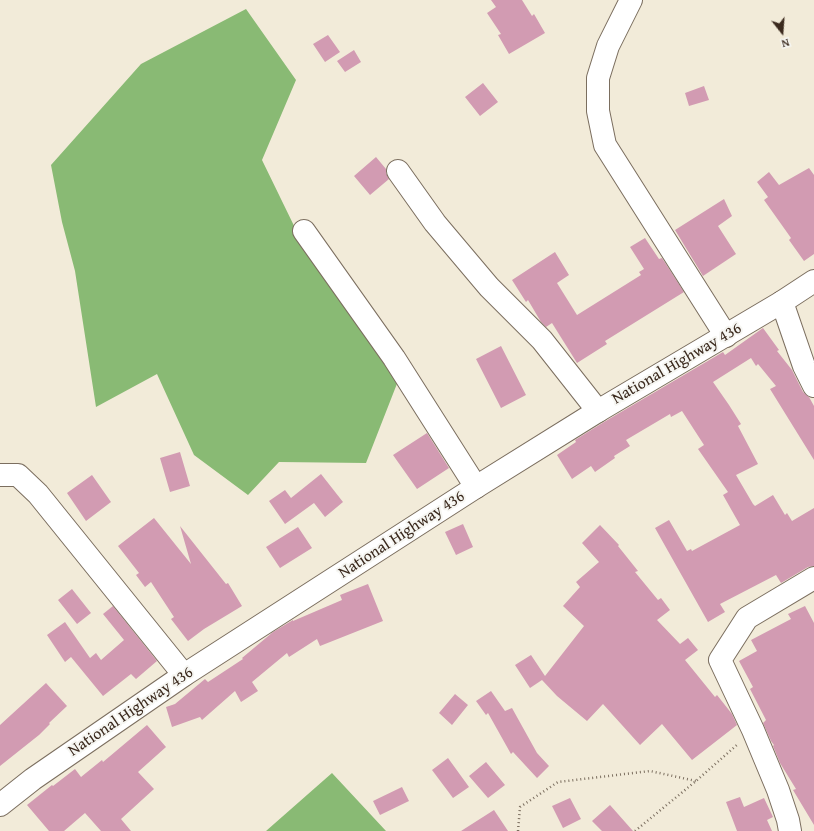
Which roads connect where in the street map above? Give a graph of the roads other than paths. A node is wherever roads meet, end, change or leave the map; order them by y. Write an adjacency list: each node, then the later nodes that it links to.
1 (631, 0): 6 (street)
2 (398, 171): 8 (street)
3 (304, 231): 10 (street)
4 (814, 280): 5 (street, National Highway 436)
5 (782, 302): 6 (street, National Highway 436); 7 (street)
6 (726, 336): 8 (street, National Highway 436)
7 (814, 386)
8 (598, 411): 10 (street, National Highway 436)
9 (0, 475): 12 (street)
10 (476, 487): 12 (street, National Highway 436)
11 (814, 578): 14 (street)
12 (184, 675): 13 (street, National Highway 436)
13 (0, 805)
14 (790, 831)

